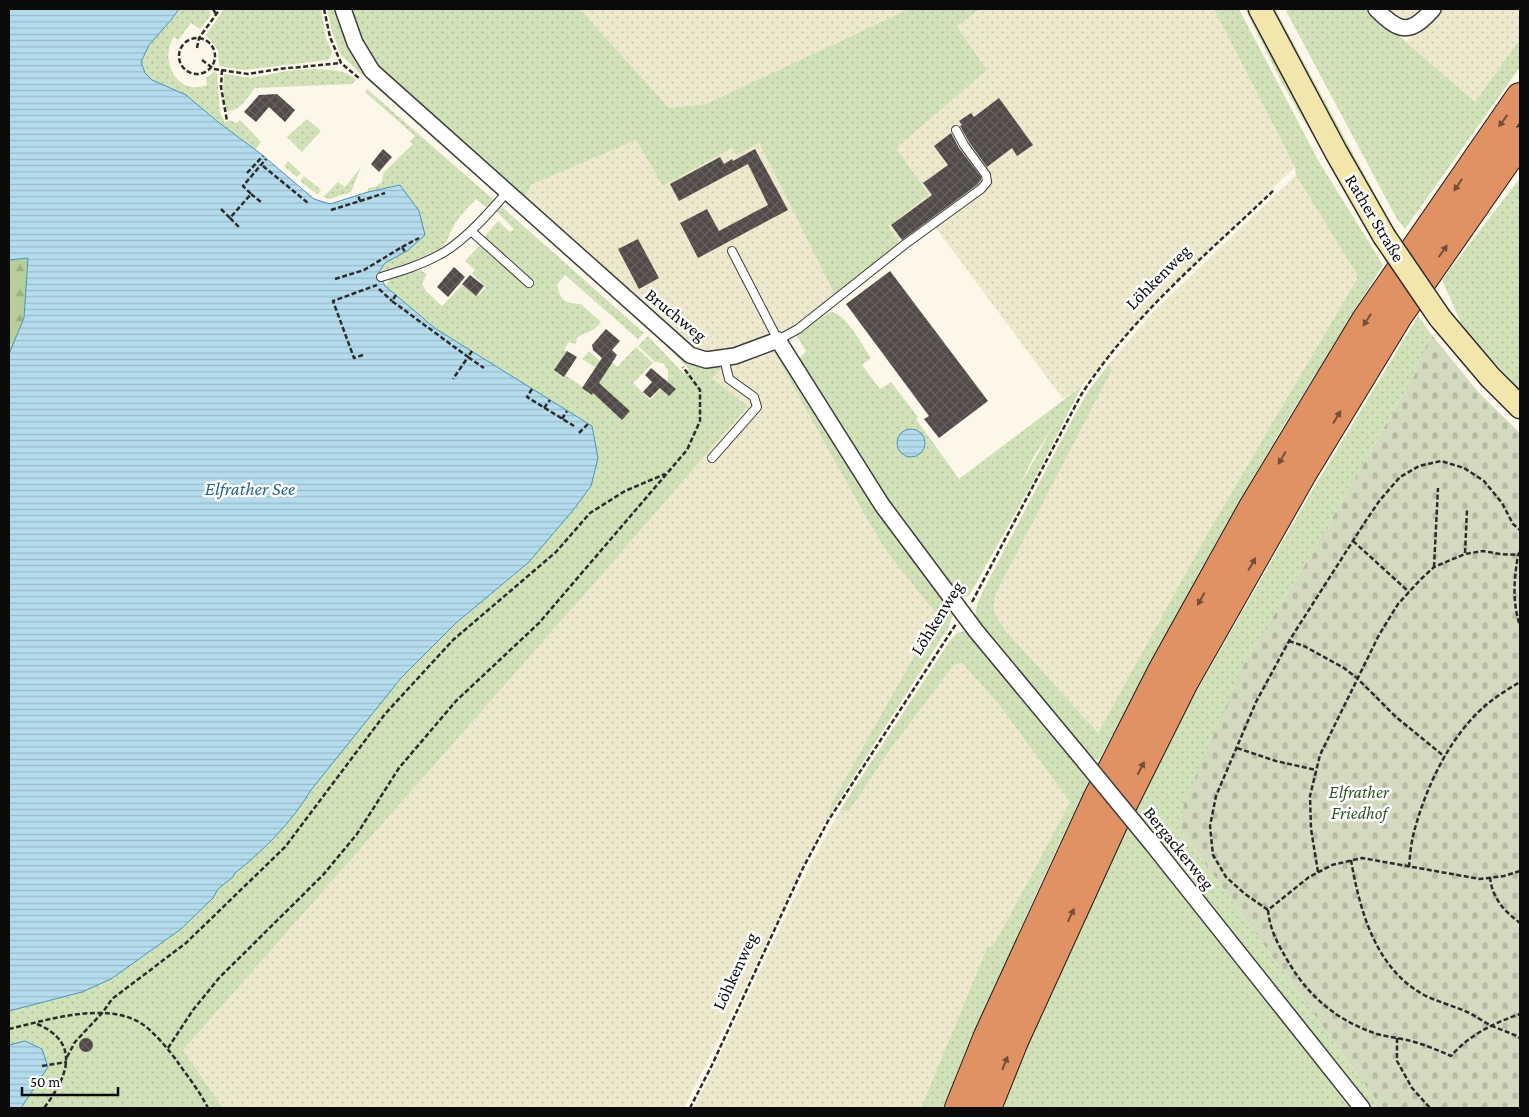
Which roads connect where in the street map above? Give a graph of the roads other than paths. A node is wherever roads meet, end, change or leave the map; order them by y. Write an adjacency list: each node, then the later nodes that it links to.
1 (344, 9): 10 (street, Bruchweg)
2 (1260, 9): 17 (main road, Rather Straße, bridge)
3 (1376, 9): 4 (street)
4 (1433, 9)
5 (1520, 97): 19 (highway, one-way to 19)
6 (956, 130): 15 (lane)
7 (1520, 141): 9 (highway)
8 (1520, 159): 9 (highway)
9 (1488, 186): 20 (highway, one-way to 9)
10 (507, 192): 11 (lane); 16 (street, Bruchweg)
11 (471, 231): 13 (lane); 14 (lane)
12 (732, 251): 15 (lane)
13 (382, 280)
14 (530, 283)
15 (778, 340): 16 (street, Bruchweg); 21 (street, Bergackerweg, bridge)
16 (724, 358): 18 (lane)
17 (1520, 406)
18 (712, 458)
19 (959, 1108)
20 (987, 1108)
21 (1362, 1108)

